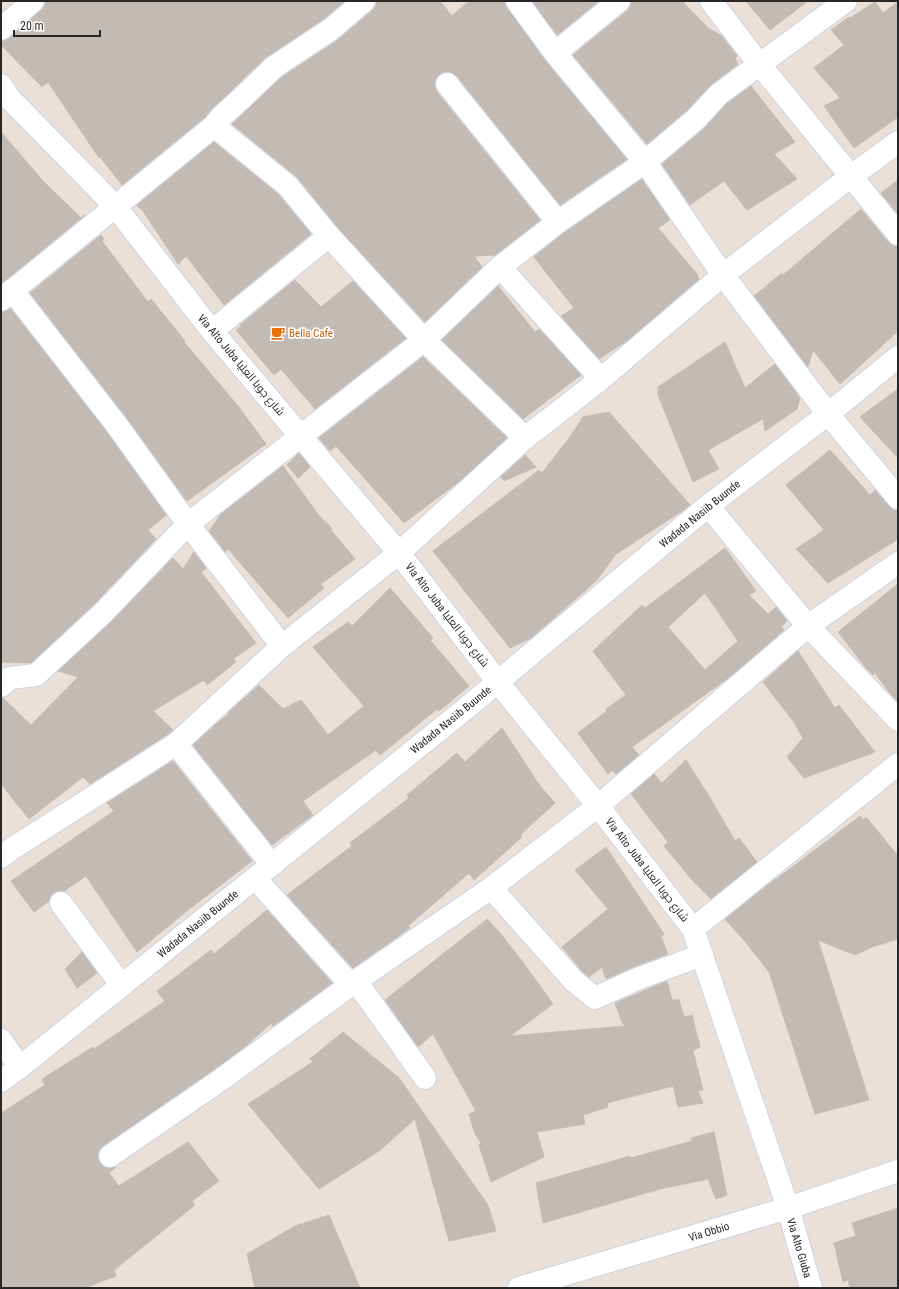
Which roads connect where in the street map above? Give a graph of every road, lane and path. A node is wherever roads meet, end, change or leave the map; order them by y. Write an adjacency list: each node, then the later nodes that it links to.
1 (33, 1): 7 (street)
2 (364, 1): 12 (street)
3 (517, 1): 8 (street)
4 (619, 1): 8 (street)
5 (711, 1): 9 (street)
6 (846, 1): 9 (street)
7 (1, 29)
8 (555, 53): 14 (street)
9 (760, 65): 14 (street); 15 (street)
10 (448, 84): 17 (street)
11 (4, 97): 16 (street, Via Alto Juba شارع جوبا العليا)
12 (214, 126): 16 (street); 19 (street)
13 (898, 142): 15 (street)
14 (645, 162): 17 (street); 21 (street)
15 (850, 177): 18 (street); 21 (street)
16 (115, 206): 22 (street); 23 (street, Via Alto Juba شارع جوبا العليا)
17 (558, 222): 20 (street)
18 (898, 234)
19 (329, 236): 23 (street); 24 (street)
20 (500, 267): 24 (street); 26 (street)
21 (723, 275): 26 (street); 27 (street)
22 (7, 295): 32 (street)
23 (212, 331): 28 (street, Via Alto Juba شارع جوبا العليا)
24 (424, 340): 28 (street); 29 (street)
25 (898, 357): 27 (street, Wadada Nasiib Buunde)
26 (601, 380): 29 (street)
27 (828, 414): 30 (street); 31 (street, Wadada Nasiib Buunde)
28 (299, 436): 32 (street); 33 (street, Via Alto Juba شارع جوبا العليا)
29 (525, 438): 33 (street)
30 (898, 498)
31 (708, 506): 35 (street); 37 (street, Wadada Nasiib Buunde)
32 (188, 524): 36 (street); 38 (street)
33 (399, 553): 36 (street); 37 (street, Via Alto Juba شارع جوبا العليا)
34 (898, 563): 35 (street)
35 (808, 626): 39 (street); 42 (street)
36 (282, 646): 40 (street)
37 (498, 682): 42 (street, Via Alto Juba شارع جوبا العليا); 44 (street, Wadada Nasiib Buunde)
38 (1, 686)
39 (898, 720)
40 (176, 744): 43 (street); 44 (street)
41 (898, 764): 47 (street)
42 (598, 806): 45 (street); 47 (street, Via Alto Juba شارع جوبا العليا)
43 (4, 849)
44 (264, 871): 49 (street); 50 (street, Wadada Nasiib Buunde)
45 (491, 888): 48 (street); 49 (street)
46 (61, 903): 50 (street)
47 (693, 929): 48 (street, Via Alto Juba شارع جوبا العليا)
48 (702, 955): 57 (street, Via Alto Juba شارع جوبا العليا)
49 (353, 983): 53 (street); 55 (street)
50 (122, 986): 52 (street, Wadada Nasiib Buunde)
51 (1, 1040): 52 (street)
52 (20, 1067): 54 (street, Wadada Nasiib Buunde)
53 (425, 1078)
54 (1, 1081)
55 (110, 1156)
56 (898, 1171): 57 (street, Via Obbio)
57 (788, 1208): 58 (street, Via Obbio); 59 (street, Via Alto Giuba)
58 (519, 1288)
59 (811, 1288)

